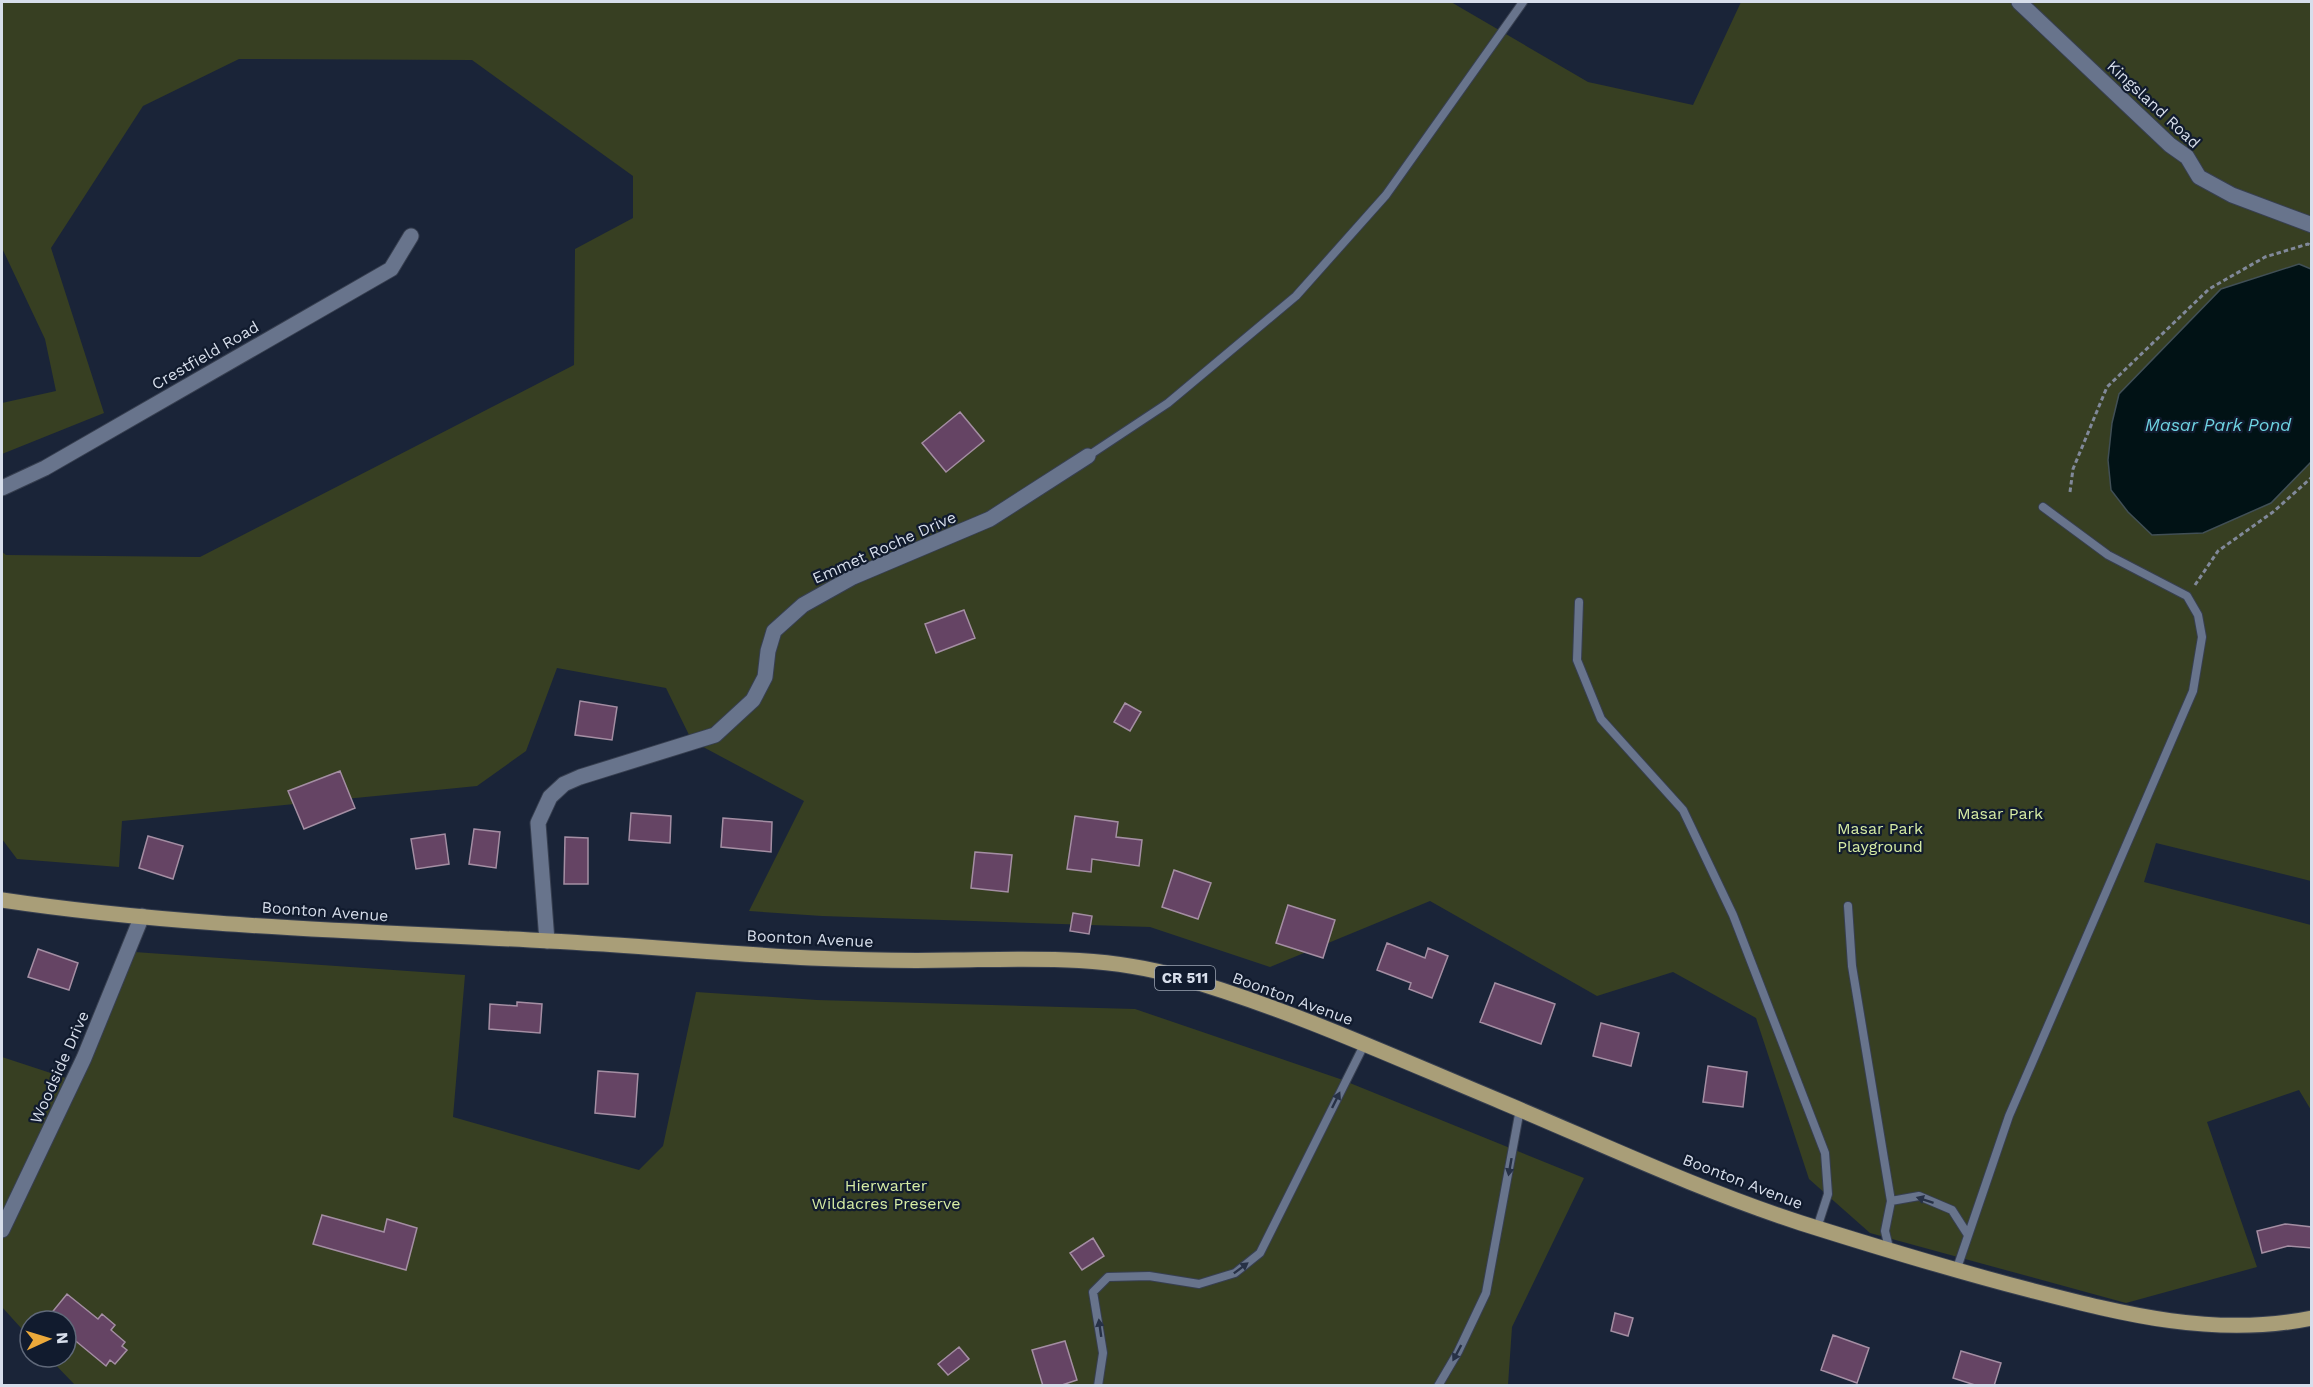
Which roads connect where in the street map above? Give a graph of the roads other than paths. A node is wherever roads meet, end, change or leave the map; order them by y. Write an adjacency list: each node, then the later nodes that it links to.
1 (1522, 2): 5 (lane)
2 (2019, 2): 3 (street, Kingsland Road)
3 (2312, 225)
4 (411, 236): 6 (street, Crestfield Road)
5 (1088, 456): 12 (street, Emmet Roche Drive)
6 (2, 488)
7 (2043, 507): 19 (lane)
8 (1579, 602): 16 (lane)
9 (2, 900): 11 (main road, Boonton Avenue / CR 511)
10 (1848, 906): 15 (lane)
11 (142, 916): 12 (main road, Boonton Avenue / CR 511); 17 (street, Woodside Drive)
12 (547, 941): 13 (main road, Boonton Avenue / CR 511)
13 (1364, 1045): 14 (main road, Boonton Avenue / CR 511); 24 (lane, one-way to 13)
14 (1520, 1109): 16 (main road, Boonton Avenue / CR 511); 25 (lane, one-way to 25)
15 (1891, 1201): 18 (lane); 19 (lane, one-way to 15)
16 (1817, 1228): 20 (main road, Boonton Avenue / CR 511)
17 (2, 1230)
18 (1885, 1231): 20 (lane); 21 (lane)
19 (1968, 1235): 22 (lane)
20 (1865, 1245): 21 (main road, Boonton Avenue / CR 511)
21 (1890, 1252): 22 (main road, Boonton Avenue / CR 511)
22 (1956, 1272): 23 (main road, Boonton Avenue / CR 511)
23 (2312, 1318)
24 (1098, 1386)
25 (1438, 1386)

